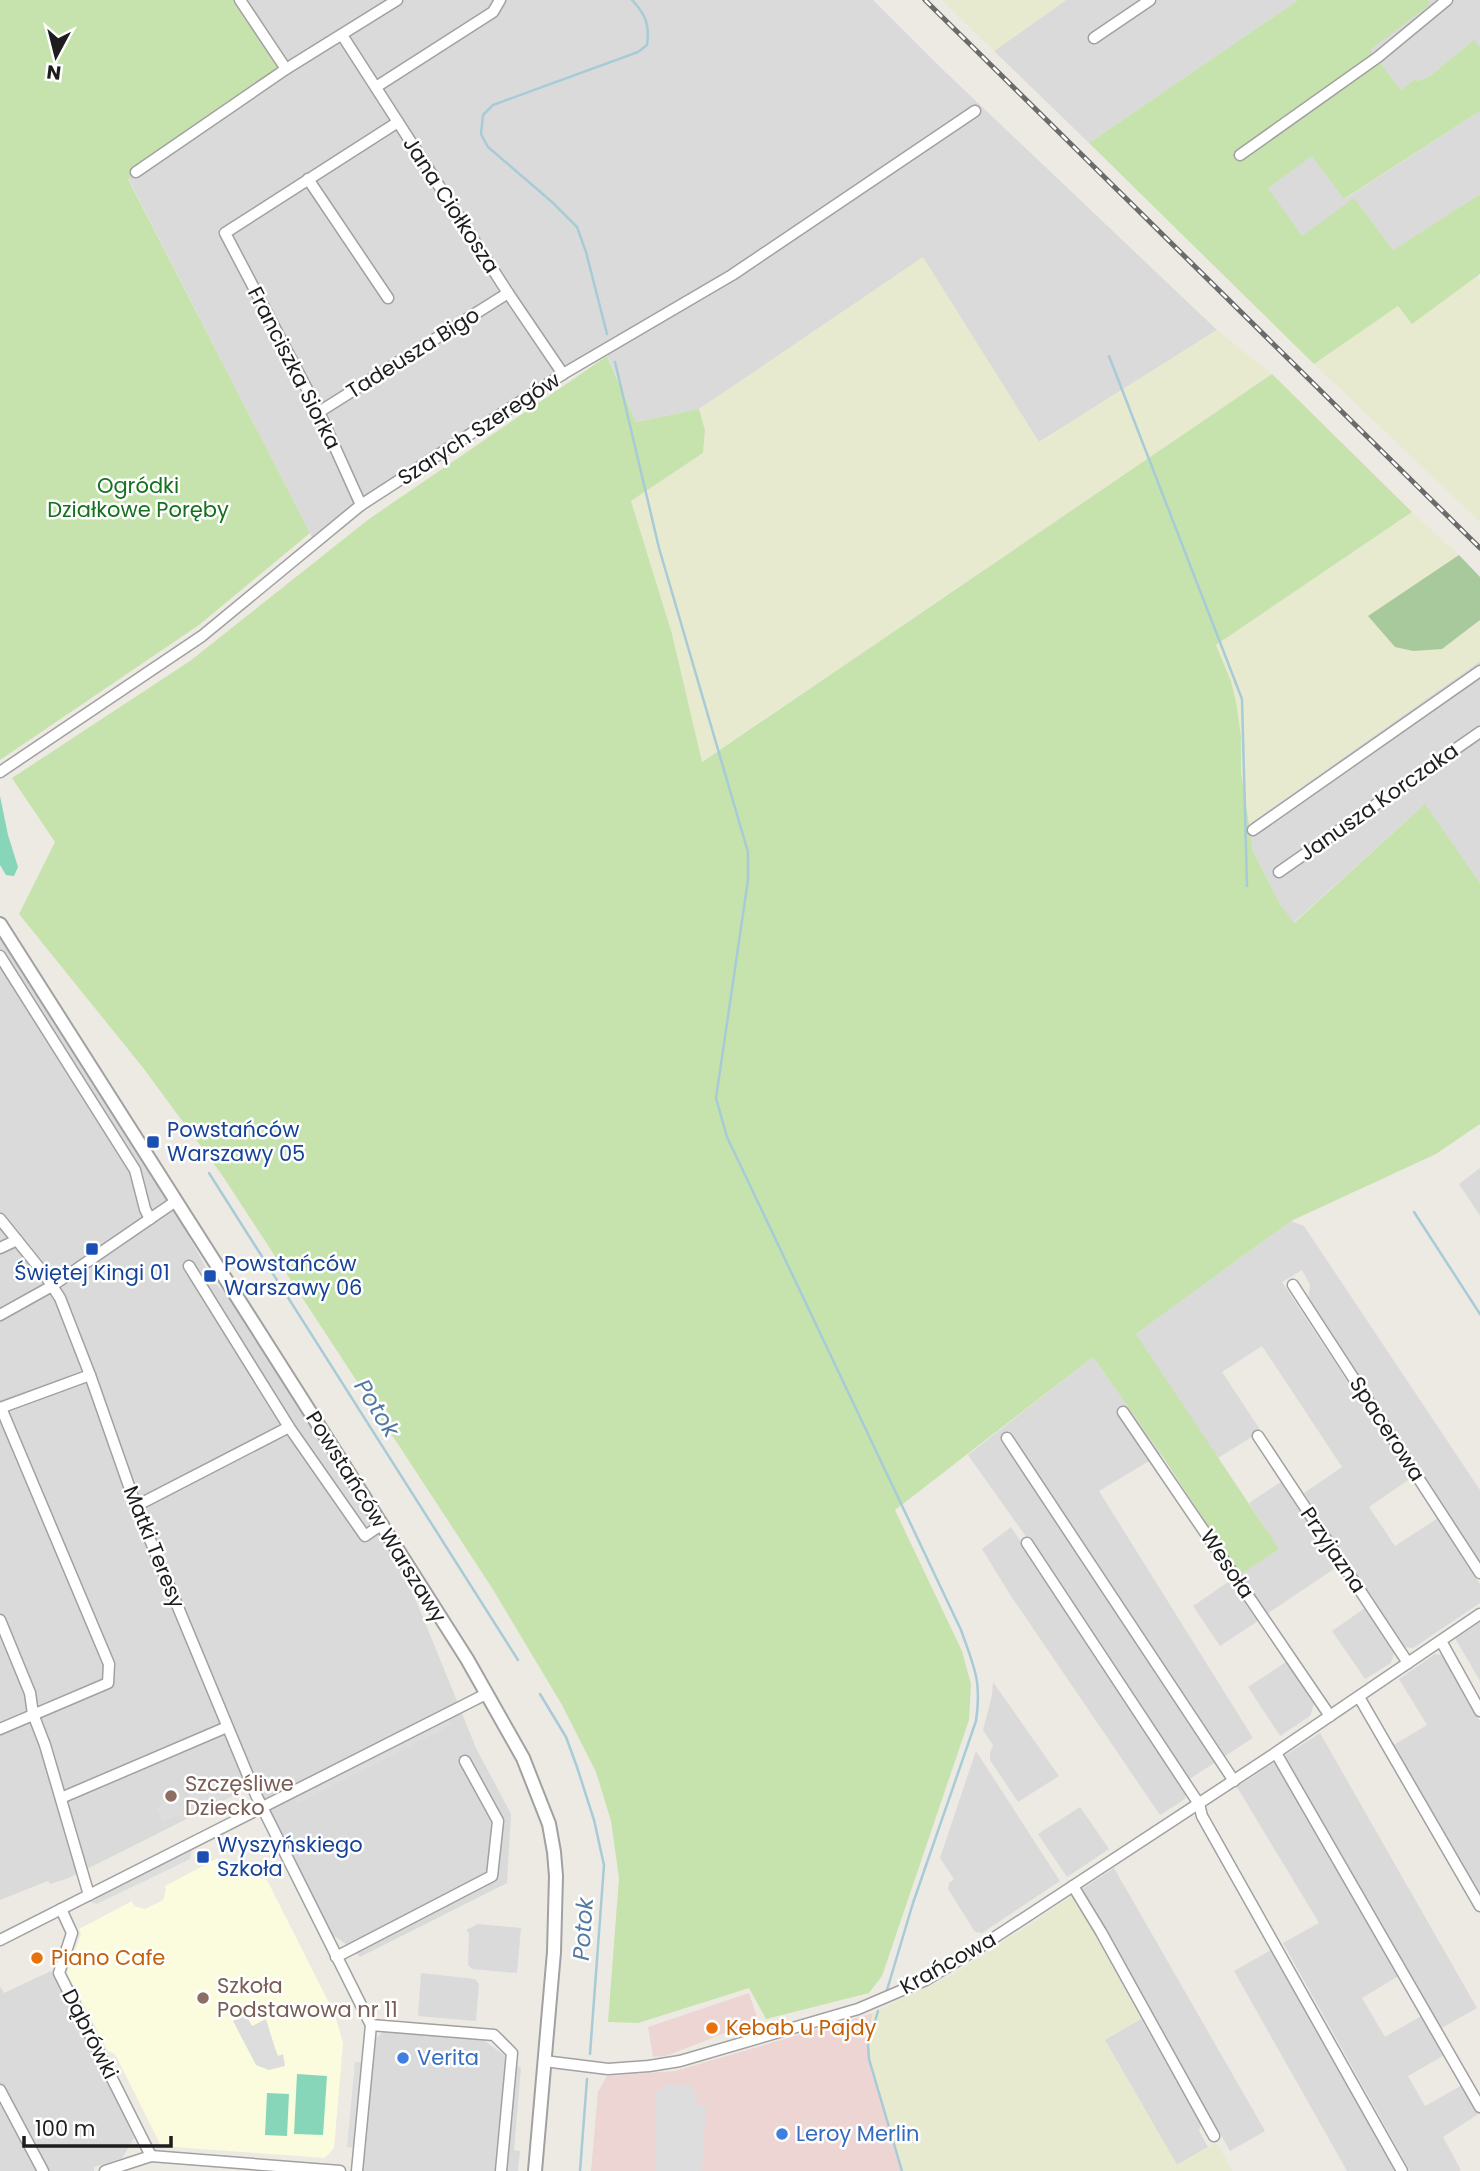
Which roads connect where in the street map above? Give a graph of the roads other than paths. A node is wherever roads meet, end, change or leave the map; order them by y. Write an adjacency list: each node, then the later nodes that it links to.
1 (240, 0): 8 (street)
2 (397, 0): 6 (street)
3 (1150, 0): 7 (street)
4 (1447, 0): 12 (street)
5 (500, 1): 9 (street)
6 (342, 35): 8 (street); 9 (street, Jana Ciołkosza)
7 (1094, 38)
8 (286, 68): 13 (street)
9 (376, 86): 11 (street, Jana Ciołkosza)
10 (975, 111): 17 (street, Szarych Szeregów)
11 (398, 121): 14 (street); 15 (street, Jana Ciołkosza)
12 (1240, 155)
13 (136, 172)
14 (308, 179): 16 (street); 18 (street, Franciszka Siorka)
15 (508, 293): 17 (street, Jana Ciołkosza); 18 (street, Tadeusza Bigo)
16 (388, 298)
17 (563, 374): 19 (street, Szarych Szeregów)
18 (319, 412): 19 (street, Franciszka Siorka)
19 (361, 505): 22 (street, Szarych Szeregów)
20 (1480, 671): 23 (street)
21 (1480, 732): 24 (street, Janusza Korczaka)
22 (0, 772)
23 (1253, 830)
24 (1279, 872)
25 (0, 925): 27 (street, Powstańców Warszawy)
26 (0, 957): 29 (street)
27 (176, 1201): 29 (street); 43 (street, Powstańców Warszawy)
28 (0, 1219): 30 (street, Matki Teresy)
29 (150, 1219): 34 (street)
30 (17, 1240): 31 (street); 34 (street, Matki Teresy)
31 (0, 1248)
32 (189, 1266): 39 (street)
33 (1293, 1285): 45 (street, Spacerowa)
34 (52, 1286): 35 (street); 36 (street, Matki Teresy)
35 (0, 1315)
36 (90, 1374): 37 (street); 42 (street, Matki Teresy)
37 (1, 1408): 53 (street)
38 (1123, 1412): 54 (street, Wesoła)
39 (289, 1427): 42 (street); 43 (street)
40 (1258, 1436): 49 (street, Przyjazna)
41 (1007, 1437): 59 (street)
42 (136, 1506): 55 (street, Matki Teresy)
43 (381, 1525): 50 (street, Powstańców Warszawy)
44 (1027, 1543): 61 (street)
45 (1480, 1573)
46 (1480, 1614): 48 (street, Krańcowa)
47 (0, 1620): 53 (street)
48 (1441, 1641): 49 (street, Krańcowa); 52 (street)
49 (1408, 1663): 51 (street, Krańcowa)
50 (486, 1694): 62 (street); 70 (street, Powstańców Warszawy)
51 (1359, 1697): 54 (street, Krańcowa); 65 (street)
52 (1480, 1711)
53 (33, 1714): 56 (street); 60 (street)
54 (1330, 1716): 57 (street, Krańcowa)
55 (227, 1727): 60 (street); 62 (street, Matki Teresy)
56 (0, 1729)
57 (1276, 1753): 59 (street, Krańcowa); 72 (street)
58 (465, 1761): 68 (street)
59 (1234, 1781): 61 (street, Krańcowa)
60 (61, 1798): 64 (street)
61 (1199, 1804): 63 (street, Krańcowa); 81 (street)
62 (261, 1807): 64 (street); 68 (street, Matki Teresy)
63 (1073, 1886): 70 (street, Krańcowa); 73 (street)
64 (89, 1895): 66 (street)
65 (1480, 1906)
66 (61, 1909): 67 (street); 74 (street, Dąbrówki)
67 (0, 1940)
68 (336, 1957): 69 (street, Matki Teresy)
69 (370, 2025): 78 (street); 79 (street)
70 (544, 2061): 80 (street, Powstańców Warszawy)
71 (0, 2090): 75 (street)
72 (1480, 2107)
73 (1214, 2136)
74 (151, 2156): 76 (street); 77 (street)
75 (43, 2171)
76 (105, 2171)
77 (340, 2171)
78 (356, 2171)
79 (501, 2171)
80 (535, 2171)
81 (1402, 2171)

